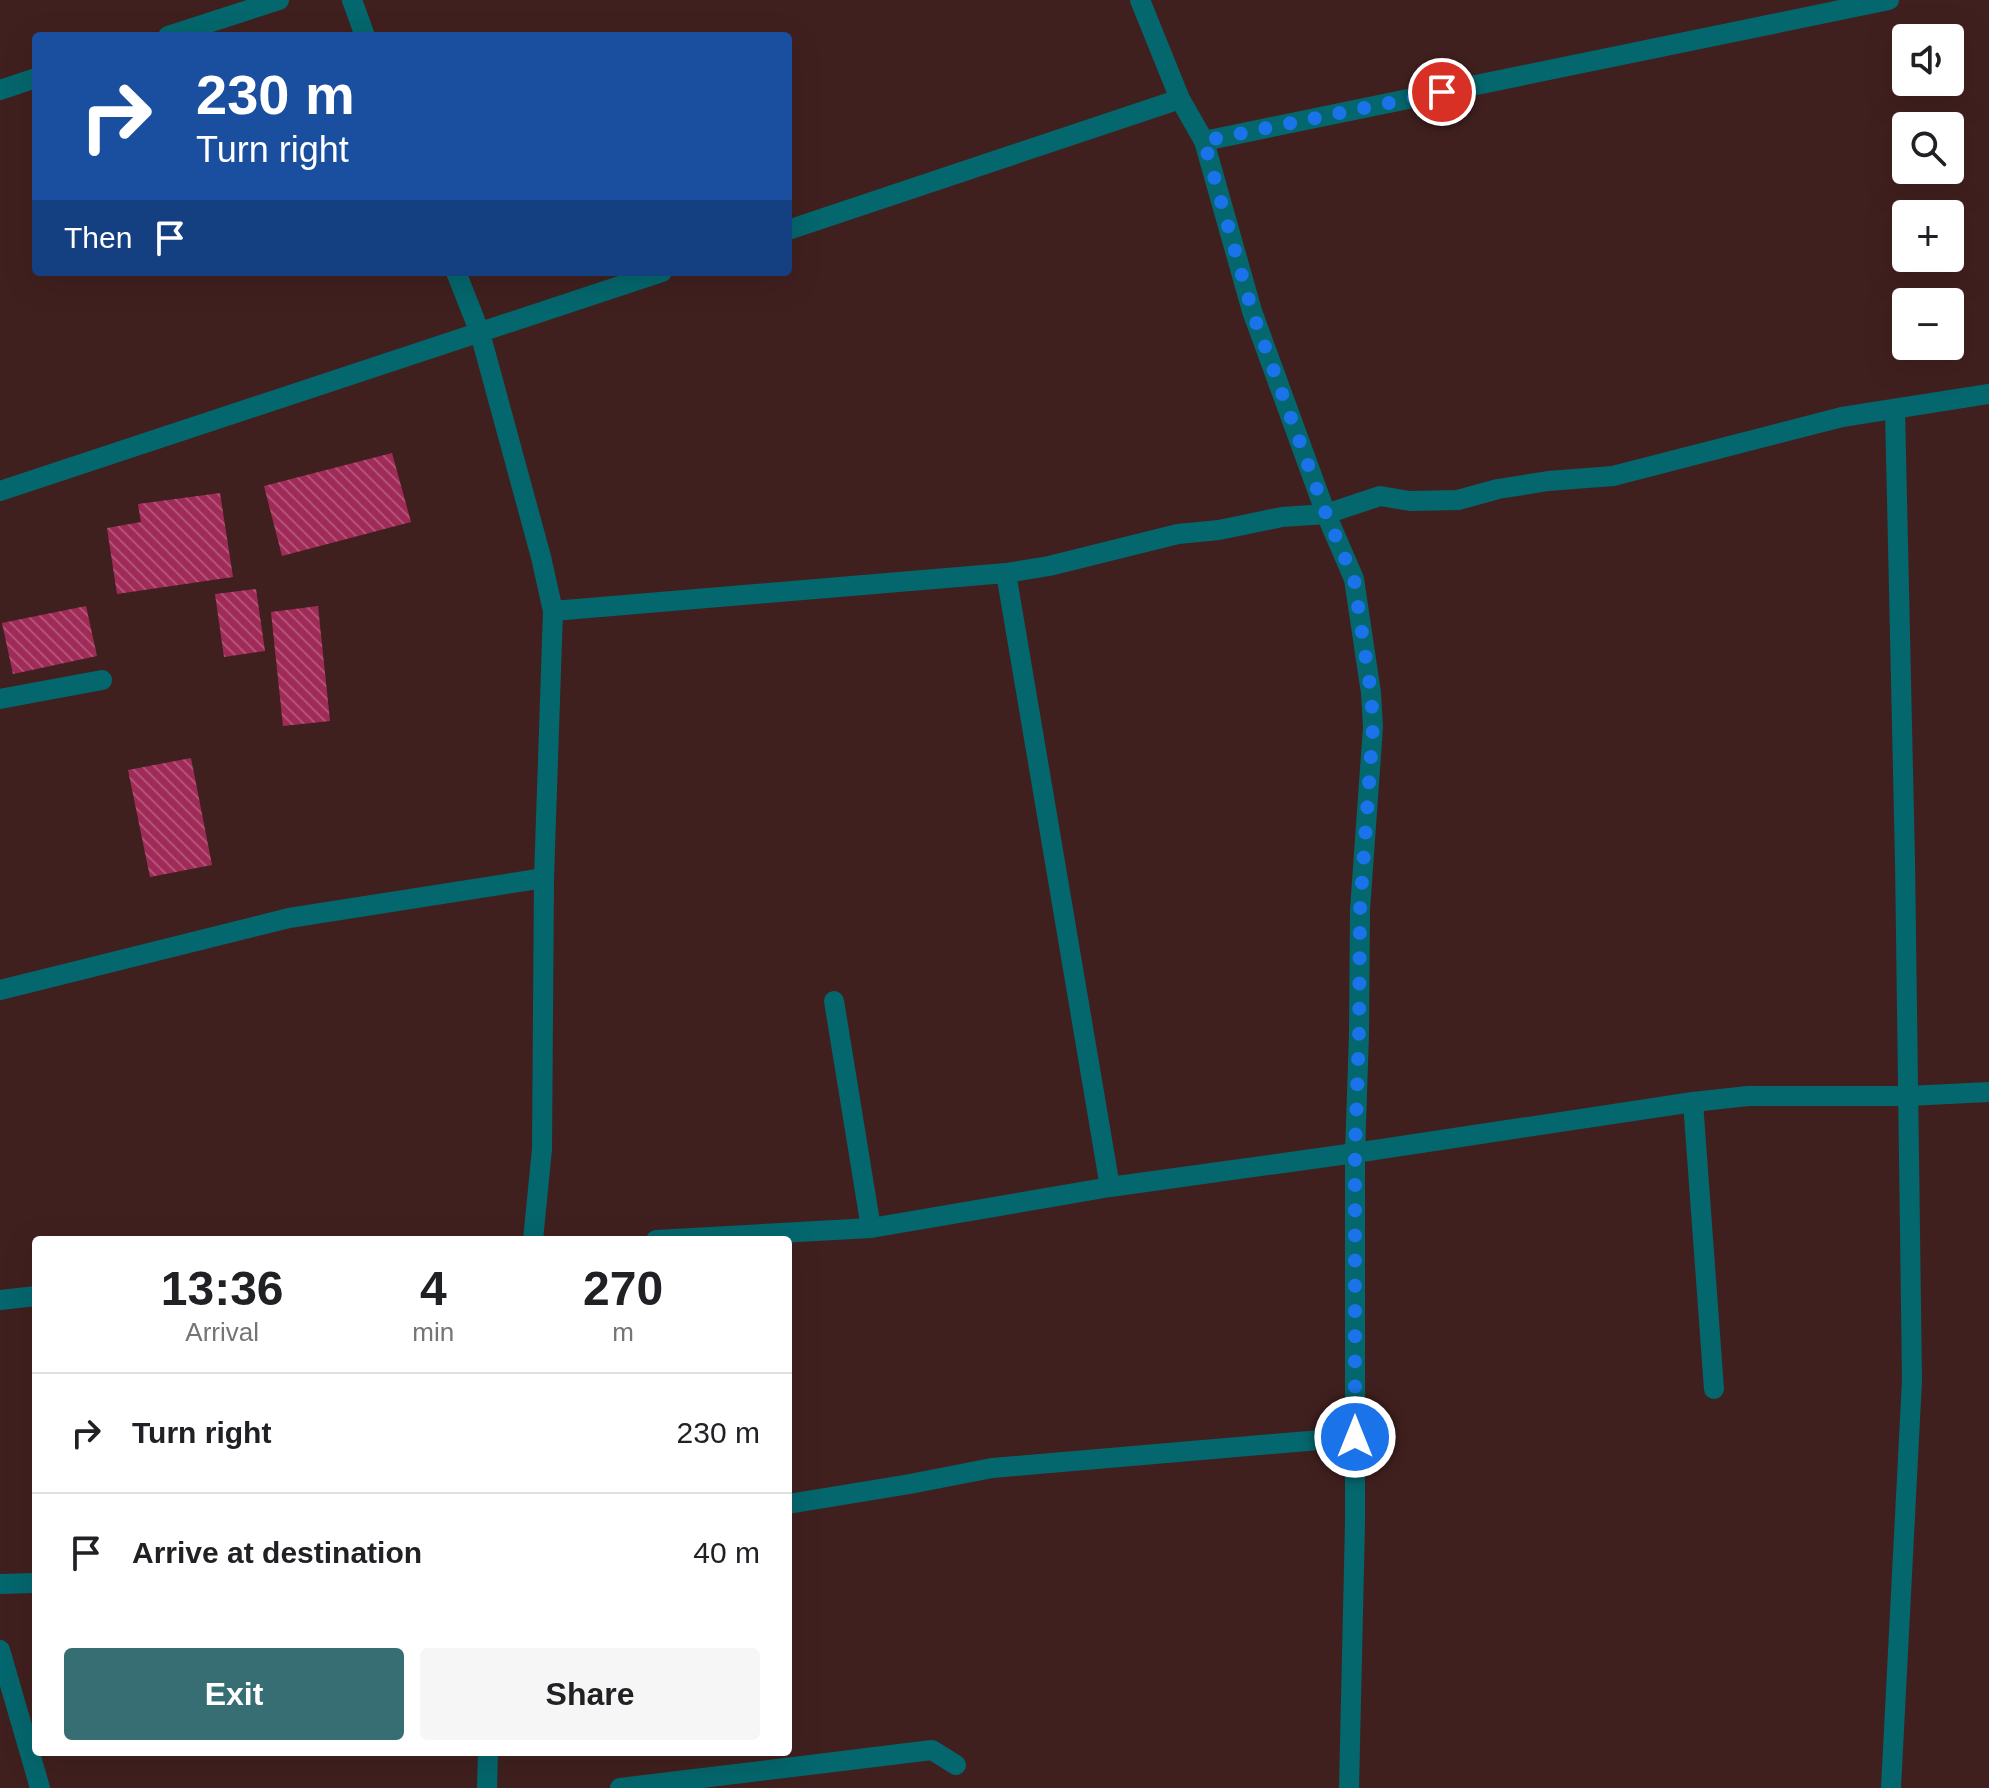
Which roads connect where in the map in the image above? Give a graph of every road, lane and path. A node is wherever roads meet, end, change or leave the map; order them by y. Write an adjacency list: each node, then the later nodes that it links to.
1 (279, 0): 5 (street)
2 (352, 0): 6 (street)
3 (1140, 0): 9 (street)
4 (1889, 0): 10 (street)
5 (180, 32)
6 (364, 32)
7 (32, 79): 8 (street)
8 (0, 90)
9 (1180, 99): 10 (street); 11 (street)
10 (1204, 141): 18 (street)
11 (792, 229)
12 (458, 276): 14 (street)
13 (650, 276): 14 (street)
14 (480, 333): 17 (street); 20 (street)
15 (1989, 394): 16 (street)
16 (1895, 409): 18 (street); 27 (street)
17 (0, 491)
18 (1326, 514): 19 (street); 29 (street)
19 (1006, 573): 20 (street); 30 (street)
20 (553, 611): 23 (street)
21 (102, 680): 22 (street)
22 (0, 699)
23 (544, 878): 24 (street); 32 (street)
24 (0, 990)
25 (834, 1001): 31 (street)
26 (1989, 1092): 27 (street)
27 (1908, 1096): 28 (street); 48 (street)
28 (1693, 1102): 29 (street); 36 (street)
29 (1355, 1153): 30 (street); 37 (street)
30 (1110, 1187): 31 (street)
31 (871, 1228): 33 (street)
32 (533, 1236)
33 (728, 1236)
34 (32, 1296): 35 (street)
35 (0, 1300)
36 (1714, 1389)
37 (1355, 1437): 38 (street); 47 (street)
38 (792, 1503)
39 (32, 1583): 40 (street)
40 (0, 1584)
41 (0, 1650): 44 (street)
42 (488, 1756): 45 (street)
43 (956, 1765): 46 (street)
44 (40, 1788)
45 (487, 1788)
46 (620, 1788)
47 (1349, 1788)
48 (1891, 1788)

